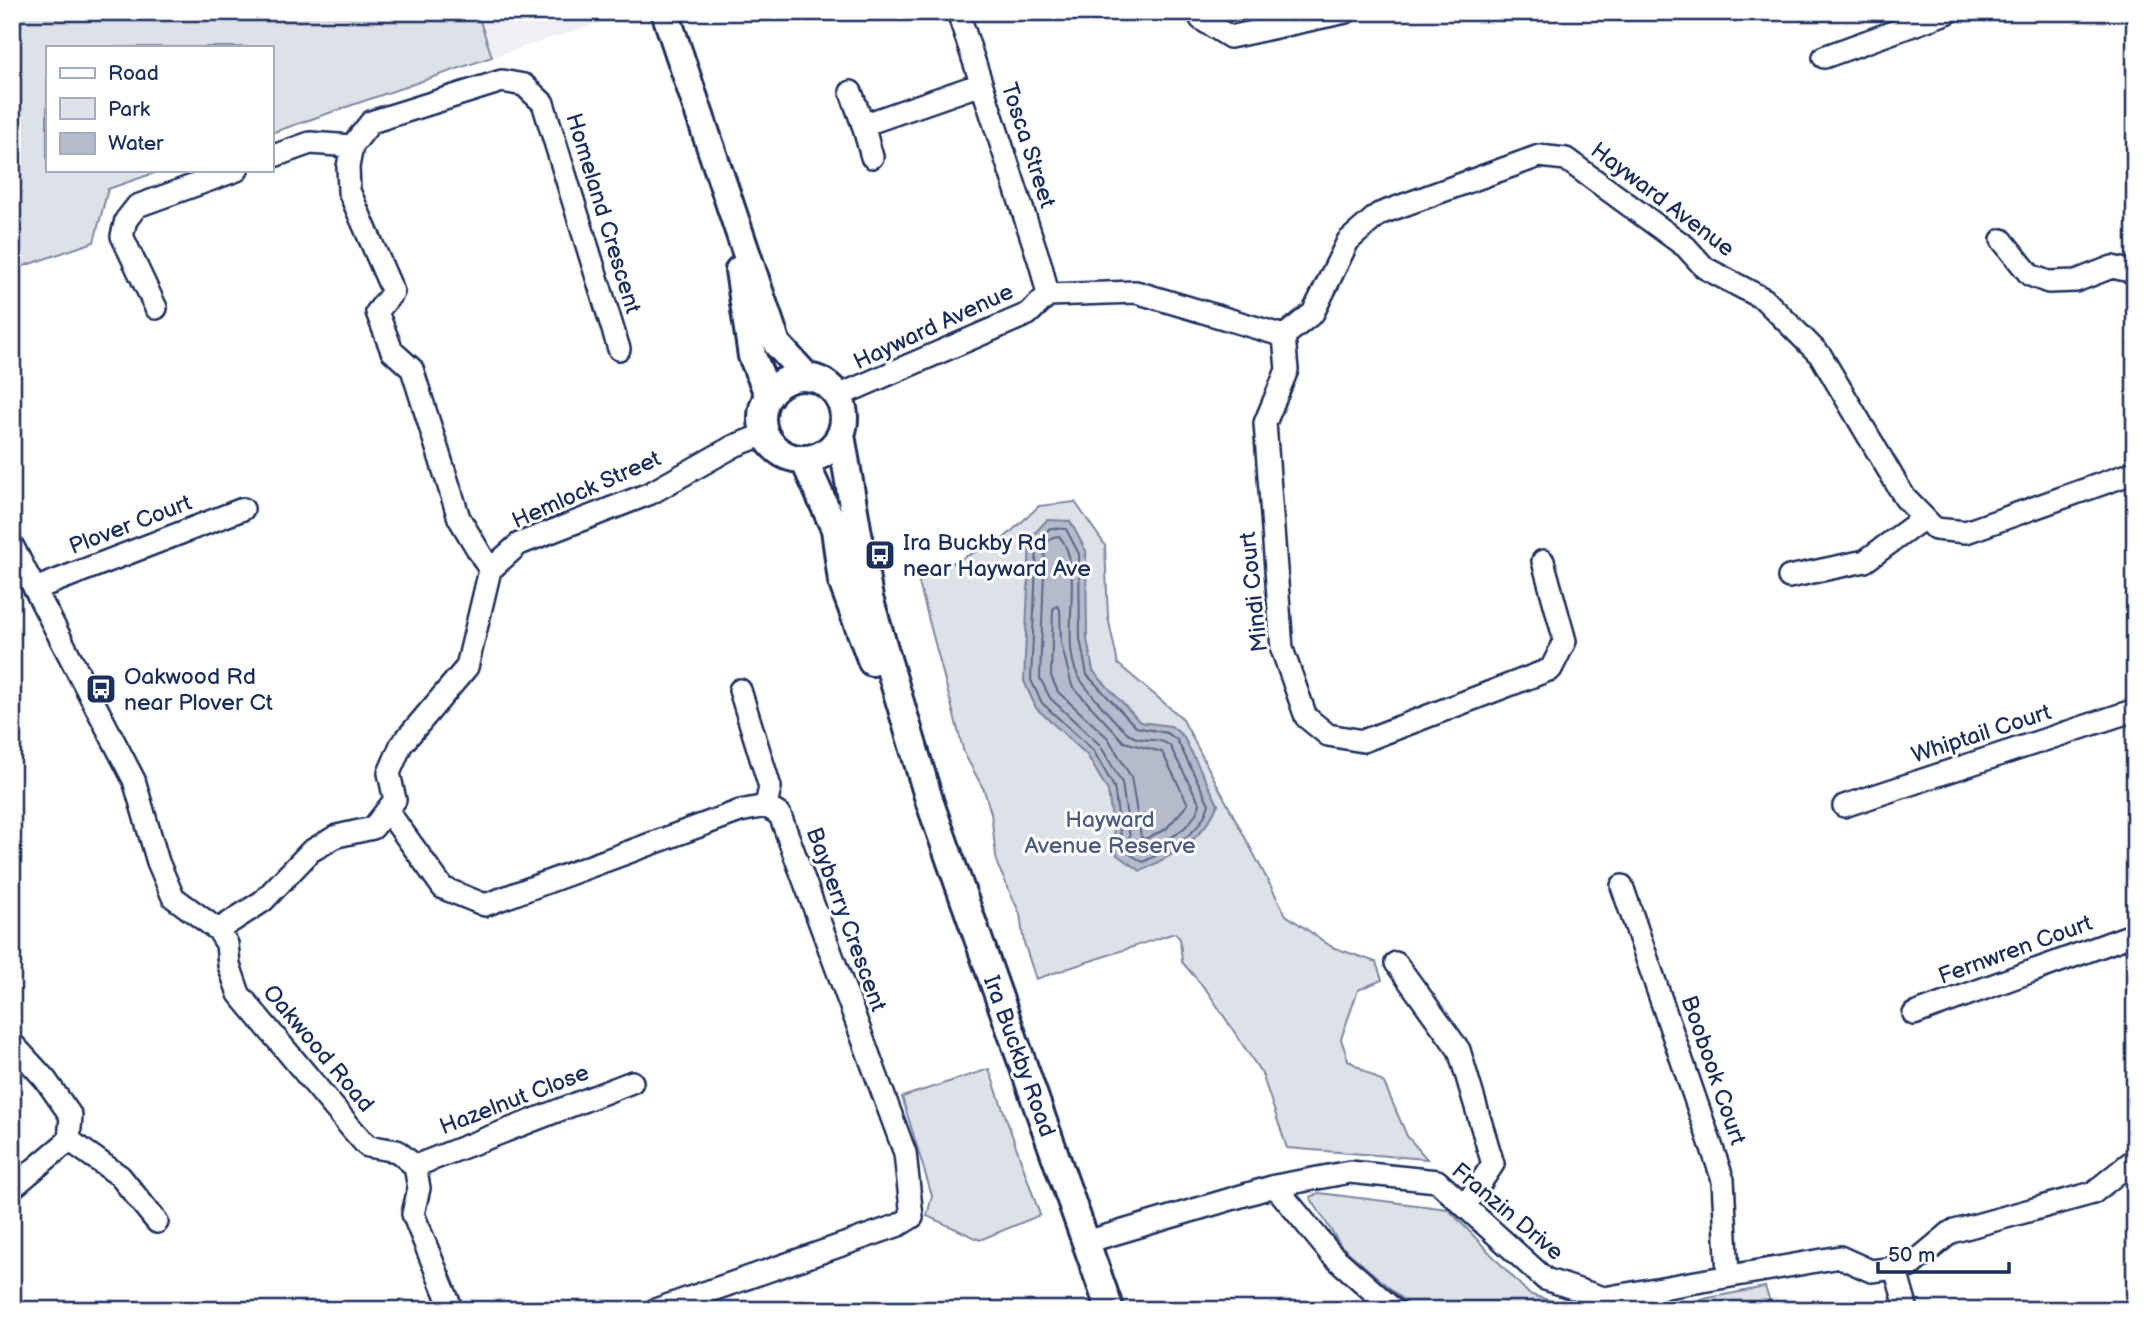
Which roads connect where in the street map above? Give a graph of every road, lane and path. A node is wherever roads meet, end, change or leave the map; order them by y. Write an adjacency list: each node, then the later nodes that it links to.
1 (665, 12): 14 (street)
2 (958, 12): 7 (street, Tosca Street)
3 (1198, 12): 4 (street)
4 (1346, 12)
5 (1949, 12): 6 (street)
6 (1824, 57)
7 (981, 84): 9 (street); 17 (street, Tosca Street)
8 (851, 92): 9 (street)
9 (863, 125): 12 (street)
10 (352, 146): 11 (street); 20 (street, Homeland Crescent); 32 (street)
11 (273, 156)
12 (872, 157)
13 (231, 172): 18 (street)
14 (730, 212): 21 (street); 22 (street)
15 (2002, 240): 16 (street)
16 (2135, 272)
17 (1048, 295): 19 (street, Hayward Avenue); 23 (street, Hayward Avenue)
18 (156, 308)
19 (1284, 336): 29 (street, Hayward Avenue); 31 (street, Mindi Court)
20 (619, 349)
21 (807, 377): 22 (street); 23 (street)
22 (768, 396): 24 (street)
23 (838, 396): 25 (street)
24 (765, 434): 26 (street); 32 (street, Hemlock Street)
25 (841, 435): 26 (street); 37 (street, Ira Buckby Road)
26 (804, 460): 37 (street, Ira Buckby Road)
27 (2135, 472): 29 (street, Hayward Avenue)
28 (243, 509): 34 (street, Plover Court)
29 (1924, 518): 33 (street)
30 (12, 545): 34 (street)
31 (1543, 561)
32 (490, 570): 40 (street)
33 (1789, 577)
34 (35, 589): 42 (street)
35 (740, 690): 38 (street)
36 (2135, 710): 39 (street, Whiptail Court)
37 (930, 803): 55 (street, Ira Buckby Road)
38 (766, 806): 40 (street); 59 (street, Bayberry Crescent)
39 (1844, 806)
40 (387, 810): 42 (street)
41 (1622, 886): 57 (street, Boobook Court)
42 (218, 930): 50 (street, Oakwood Road)
43 (2135, 937): 45 (street, Fernwren Court)
44 (1396, 963): 53 (street)
45 (1914, 1014)
46 (12, 1043): 48 (street)
47 (632, 1082): 50 (street, Hazelnut Close)
48 (69, 1140): 52 (street); 54 (street)
49 (2135, 1159): 56 (street)
50 (415, 1166): 58 (street)
51 (1275, 1186): 53 (street, Franzin Drive); 55 (street, Franzin Drive); 61 (street)
52 (12, 1188)
53 (1465, 1206): 57 (street, Franzin Drive)
54 (157, 1222)
55 (1086, 1241): 60 (street, Ira Buckby Road)
56 (1895, 1268): 57 (street, Franzin Drive); 62 (street)
57 (1728, 1276)
58 (452, 1310)
59 (655, 1310)
60 (1110, 1310)
61 (1394, 1310)
62 (1907, 1310)

